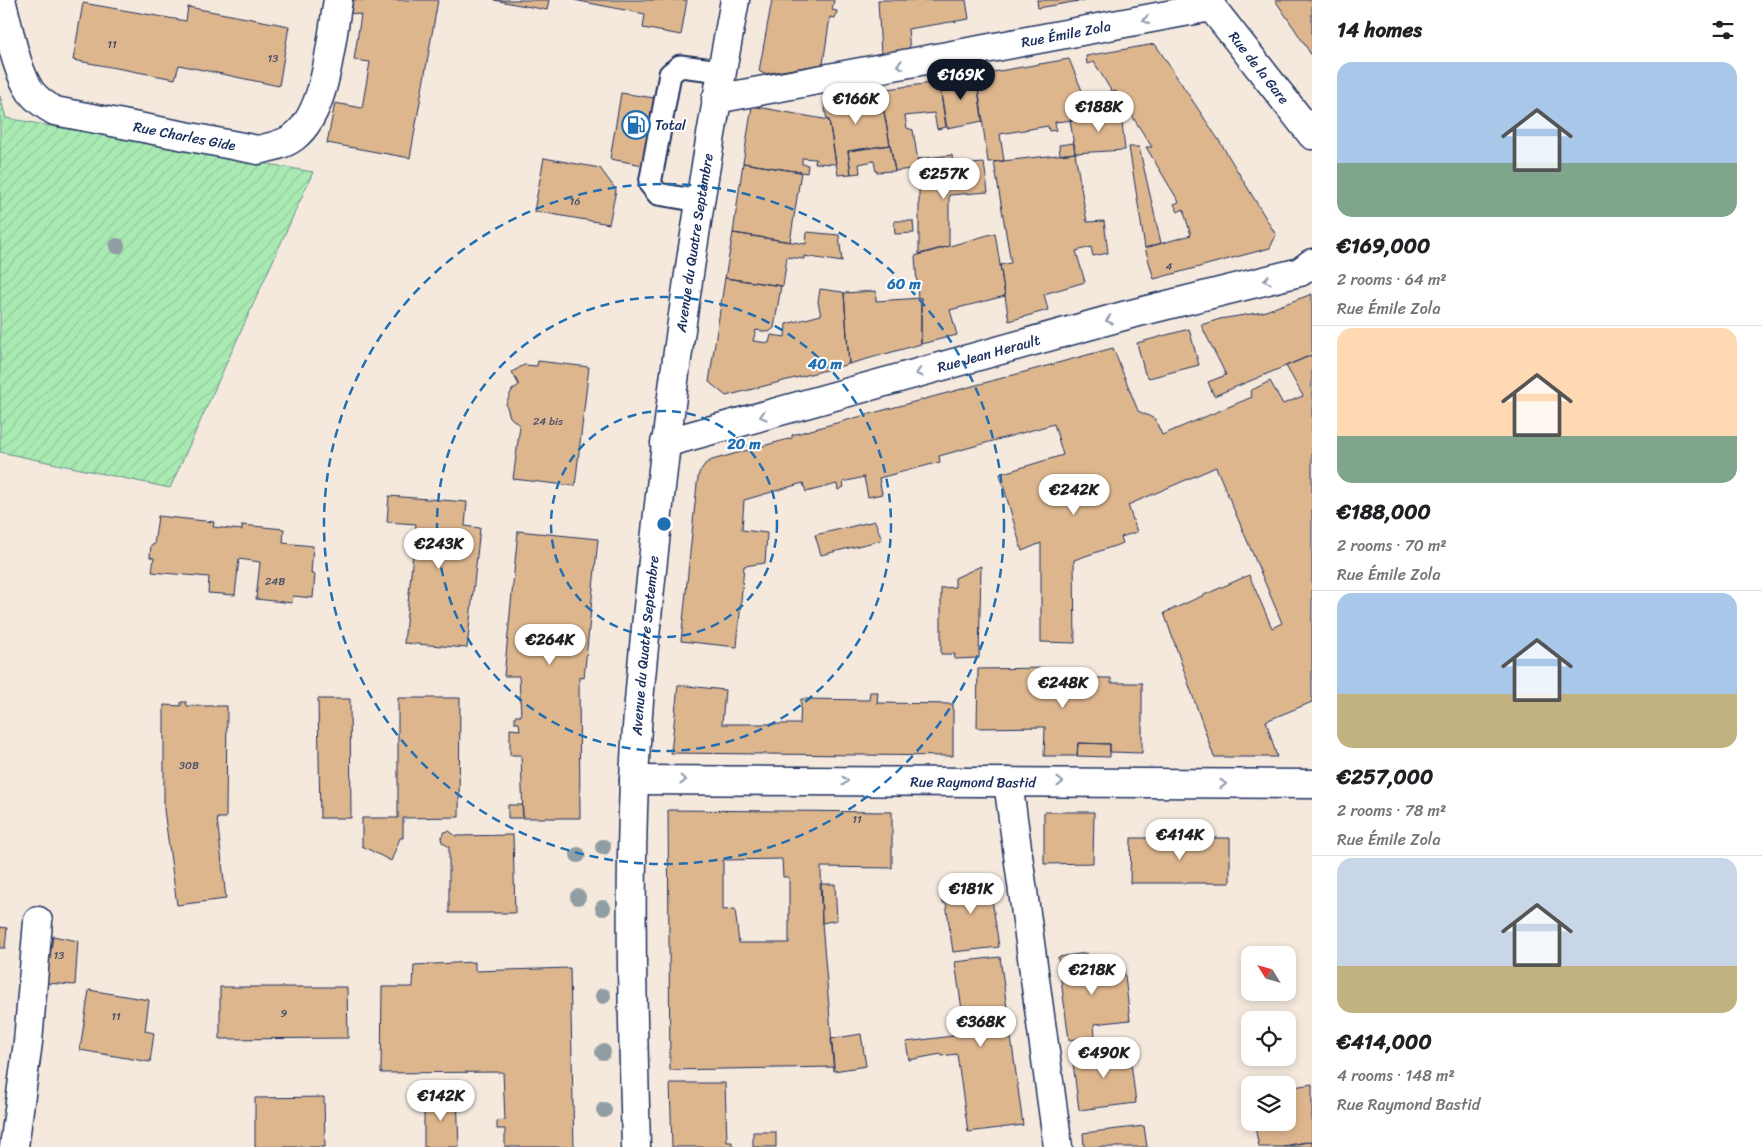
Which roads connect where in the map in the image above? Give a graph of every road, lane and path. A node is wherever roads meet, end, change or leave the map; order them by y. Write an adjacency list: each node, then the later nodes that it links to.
1 (1, 0): 2 (street, Rue Charles Gide)
2 (338, 0)
3 (735, 0): 5 (street, Avenue du Quatre Septembre)
4 (1209, 4): 6 (street, Rue Émile Zola, one-way to 6); 7 (street, Rue de la Gare)
5 (722, 72): 6 (street, Avenue du Quatre Septembre); 8 (lane)
6 (716, 99): 8 (street, Avenue du Quatre Septembre)
7 (1312, 135)
8 (700, 202): 10 (street, Avenue du Quatre Septembre)
9 (1312, 263): 10 (street, Rue Jean Herault, one-way to 10)
10 (665, 444): 11 (street, Avenue du Quatre Septembre)
11 (634, 780): 12 (street, Rue Raymond Bastid, one-way to 12); 16 (street, Avenue du Quatre Septembre)
12 (1008, 782): 13 (street, Rue Raymond Bastid, one-way to 13); 17 (street)
13 (1312, 784)
14 (38, 921): 15 (street)
15 (14, 1147)
16 (636, 1147)
17 (1058, 1147)

